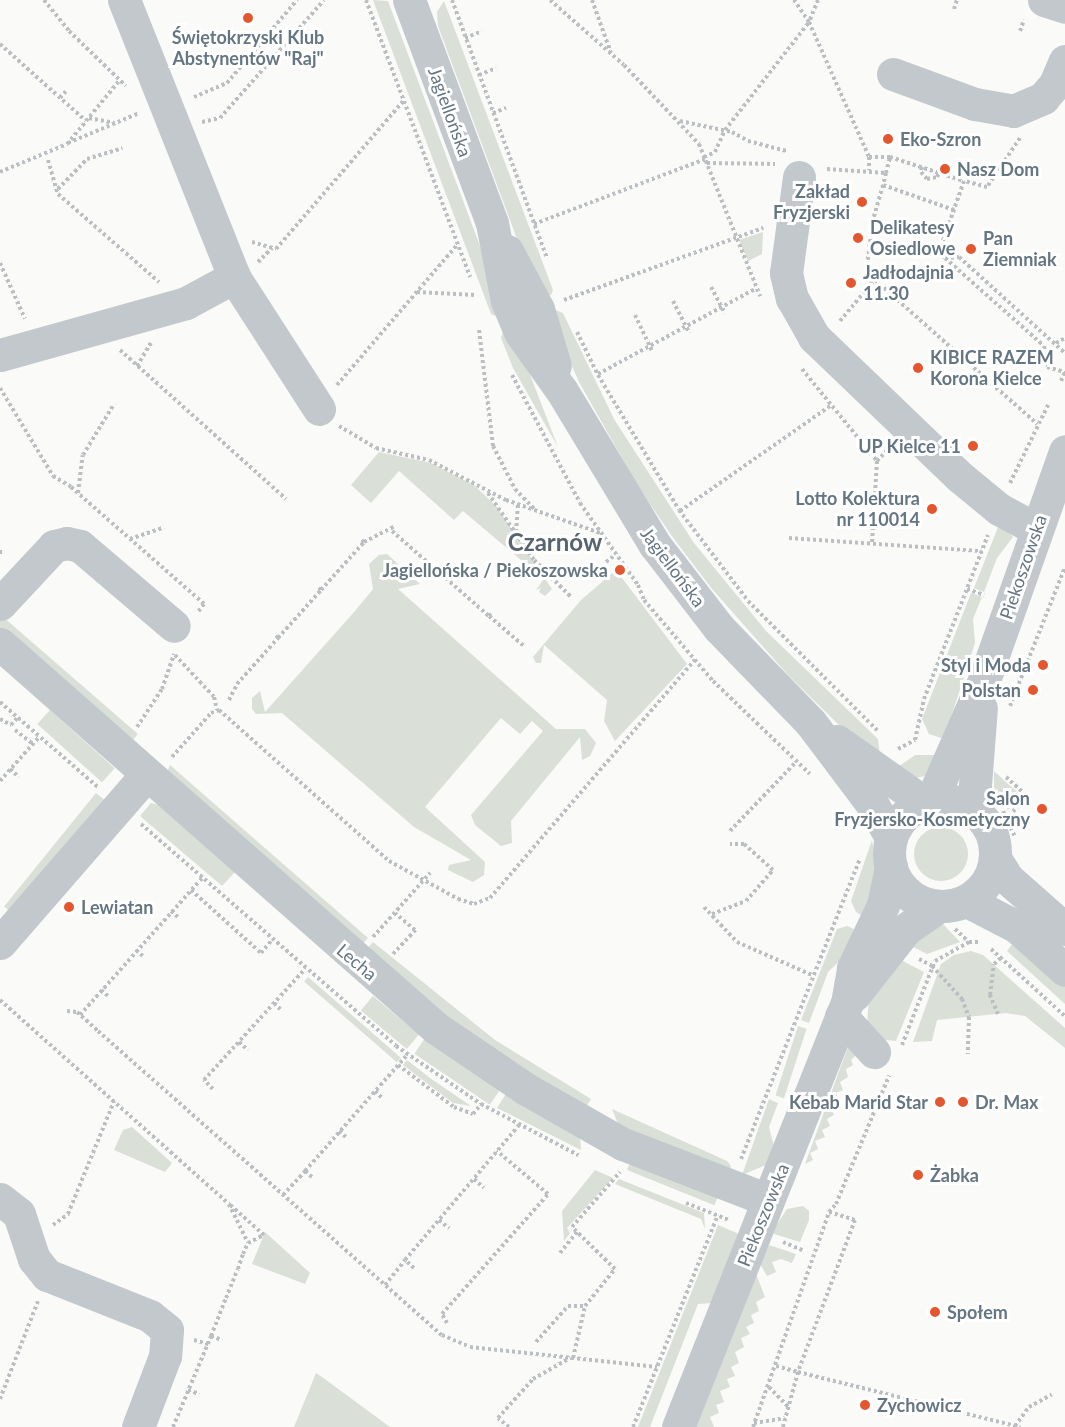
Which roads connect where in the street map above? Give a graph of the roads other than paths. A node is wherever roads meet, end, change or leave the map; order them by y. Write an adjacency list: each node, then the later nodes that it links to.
1 (124, 0): 8 (street)
2 (409, 0): 17 (street, Jagiellońska)
3 (1044, 0): 4 (street)
4 (1065, 7)
5 (1065, 61): 6 (street)
6 (893, 74)
7 (796, 165): 12 (street)
8 (234, 277): 9 (street); 10 (street)
9 (0, 355)
10 (319, 409)
11 (1065, 451): 12 (street, Piekoszowska)
12 (1036, 529): 16 (street, Piekoszowska)
13 (0, 604): 14 (street)
14 (174, 640)
15 (0, 644): 18 (street, Lecha)
16 (983, 682): 19 (street, Piekoszowska); 20 (street, Piekoszowska)
17 (810, 723): 19 (street, Jagiellońska); 22 (street, Jagiellońska)
18 (160, 760): 25 (street); 30 (street, Lecha)
19 (927, 800): 20 (street); 22 (street)
20 (985, 808): 21 (street)
21 (1006, 852): 23 (street); 24 (street)
22 (882, 853): 23 (street); 27 (street, Piekoszowska)
23 (954, 904): 26 (street); 27 (street, Piekoszowska)
24 (1065, 929)
25 (0, 943)
26 (1065, 970)
27 (844, 1010): 28 (street); 30 (street, Piekoszowska)
28 (888, 1058)
29 (0, 1199): 31 (street)
30 (768, 1200): 32 (street, Piekoszowska)
31 (138, 1427)
32 (678, 1427)

